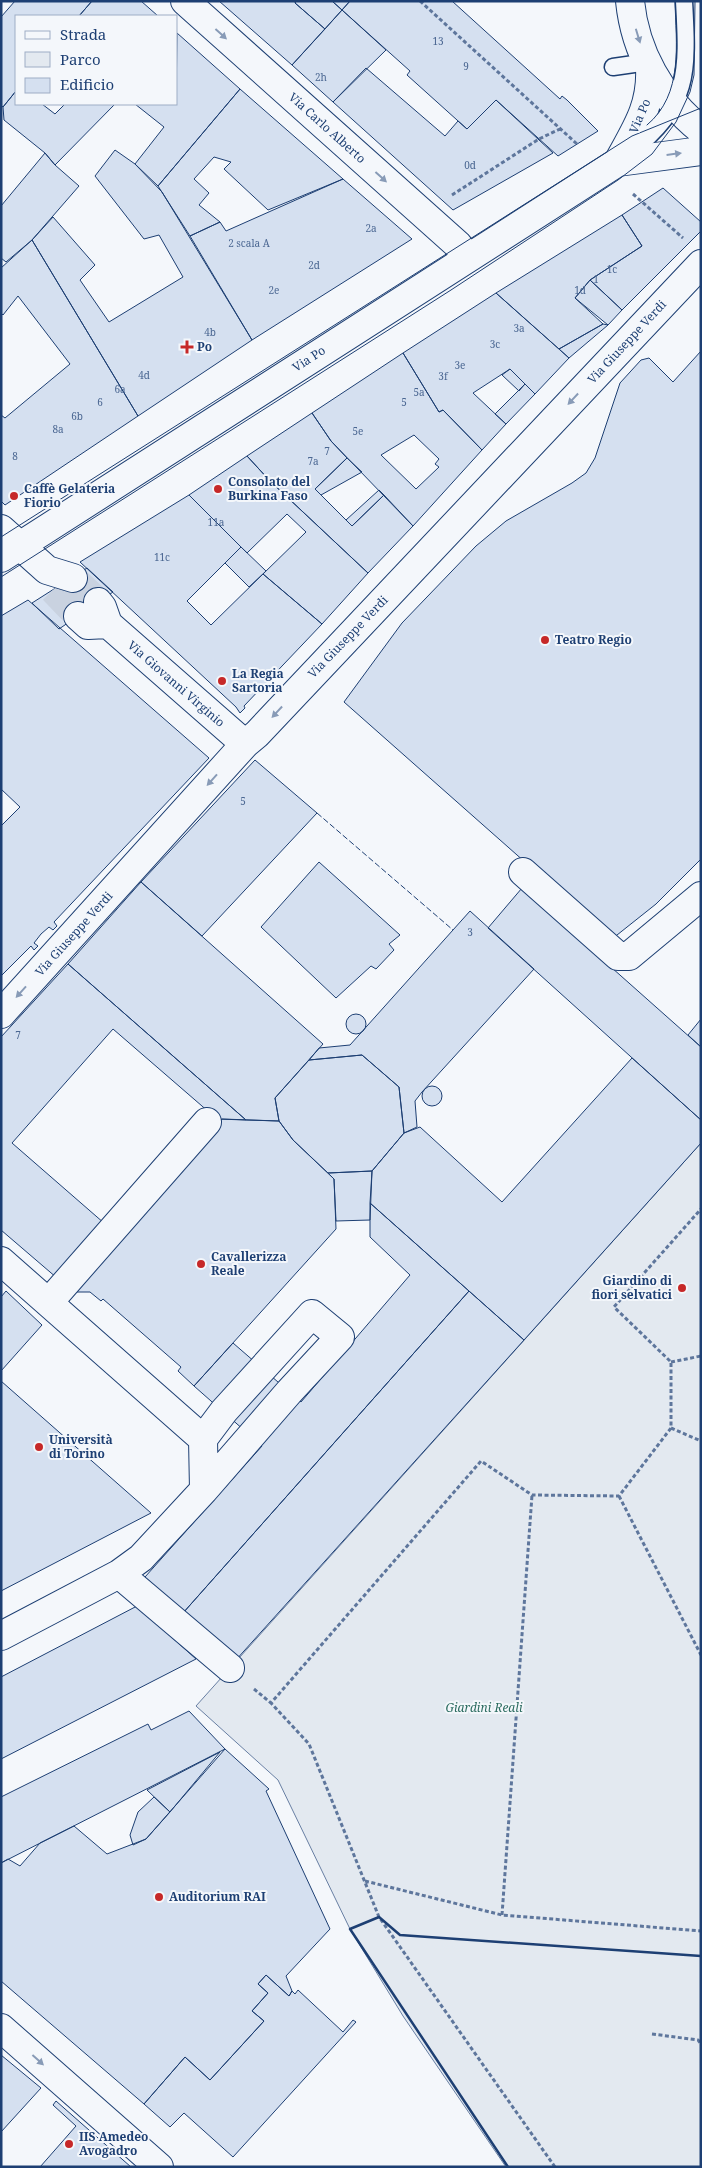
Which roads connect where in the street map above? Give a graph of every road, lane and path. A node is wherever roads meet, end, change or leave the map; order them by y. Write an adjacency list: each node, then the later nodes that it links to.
1 (184, 1): 16 (street, Via Carlo Alberto, one-way to 16)
2 (420, 1): 8 (path)
3 (630, 1): 5 (street, one-way to 5)
4 (684, 1): 7 (lane)
5 (649, 65): 6 (lane); 7 (street); 12 (street, Via Po)
6 (613, 68)
7 (692, 118): 9 (lane); 9 (lane)
8 (560, 129): 10 (path); 14 (path)
9 (645, 140): 12 (lane)
10 (577, 144)
11 (701, 151): 12 (street, Via Po, one-way to 11)
12 (618, 162): 16 (street, Via Po)
13 (629, 190): 15 (path)
14 (451, 196)
15 (695, 254): 21 (street, Via Giuseppe Verdi, one-way to 21)
16 (467, 256): 18 (street, Via Po)
17 (456, 539): 21 (lane)
18 (7, 544): 19 (street)
19 (58, 579)
20 (95, 614): 22 (street, Via Giovanni Virginio)
21 (331, 656): 22 (street, Via Giuseppe Verdi, one-way to 22)
22 (245, 744): 25 (street, Via Giuseppe Verdi, one-way to 25)
23 (523, 872): 24 (street)
24 (701, 896)
25 (1, 1014)
26 (207, 1122): 29 (street)
27 (701, 1209): 31 (path)
28 (1, 1261): 29 (street)
29 (49, 1302): 33 (street)
30 (701, 1356): 31 (path)
31 (671, 1362): 32 (path)
32 (671, 1428): 34 (path); 37 (path)
33 (203, 1439): 35 (street); 35 (street)
34 (701, 1441)
35 (204, 1490): 38 (street)
36 (532, 1494): 37 (path); 42 (path); 43 (path)
37 (619, 1496): 40 (path)
38 (119, 1574): 39 (street); 41 (street)
39 (1, 1636)
40 (701, 1654)
41 (230, 1668)
42 (365, 1880): 43 (path); 49 (path)
43 (502, 1915): 44 (path)
44 (701, 1931)
45 (1, 2028): 48 (street, one-way to 48)
46 (652, 2034): 47 (path)
47 (701, 2044)
48 (159, 2167)
49 (555, 2167)

